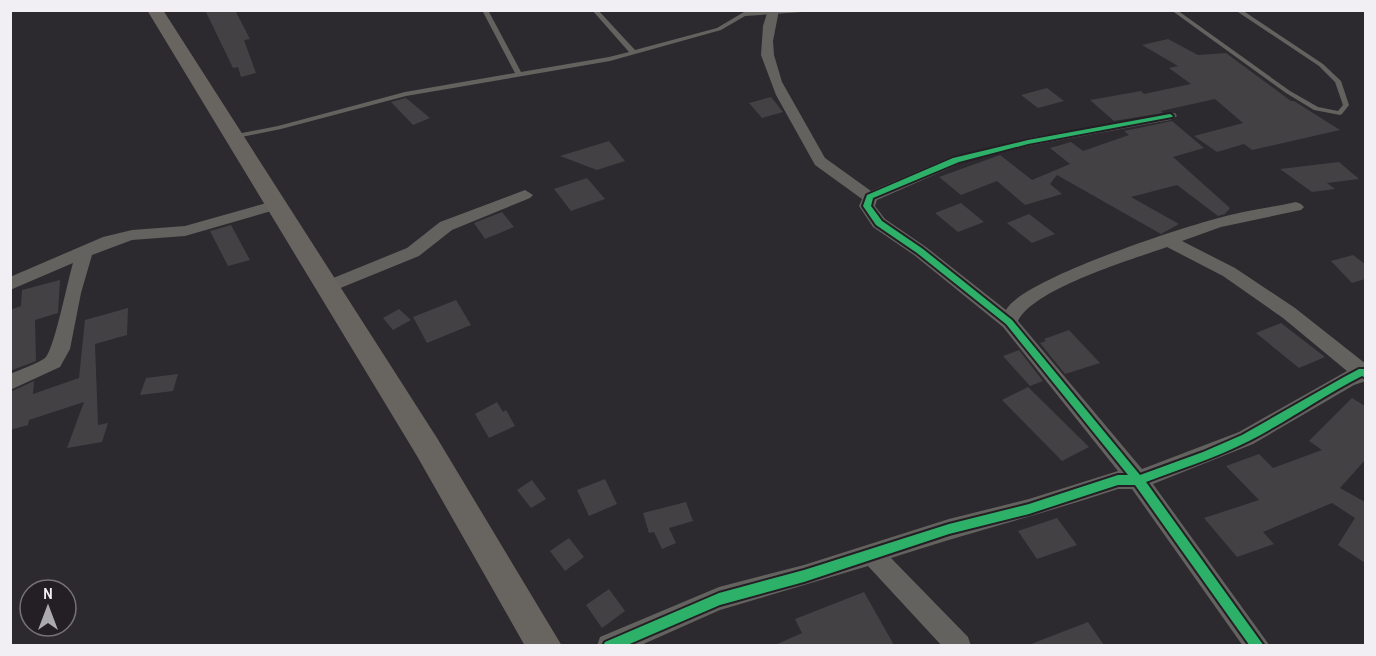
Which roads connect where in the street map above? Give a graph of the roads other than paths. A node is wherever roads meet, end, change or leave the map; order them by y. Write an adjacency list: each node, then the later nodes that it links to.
1 (155, 10): 11 (main road)
2 (485, 10): 9 (lane)
3 (594, 10): 8 (lane)
4 (829, 10): 7 (lane)
5 (1173, 10): 6 (lane)
6 (1236, 10)
7 (773, 12): 8 (lane); 13 (street)
8 (633, 52): 9 (lane)
9 (519, 75): 11 (lane)
10 (1170, 116): 13 (street)
11 (232, 137): 14 (main road)
12 (525, 195): 19 (street)
13 (870, 197): 20 (street)
14 (277, 205): 17 (street); 19 (main road)
15 (1296, 207): 16 (street)
16 (1168, 241): 20 (street); 21 (street)
17 (85, 252): 18 (street); 22 (street)
18 (10, 284)
19 (327, 287): 25 (main road)
20 (1009, 322): 23 (street)
21 (1364, 373): 23 (street)
22 (10, 383)
23 (1138, 480): 24 (street); 28 (street)
24 (872, 554): 26 (street); 27 (street)
25 (545, 645)
26 (609, 645)
27 (959, 645)
28 (1258, 645)

